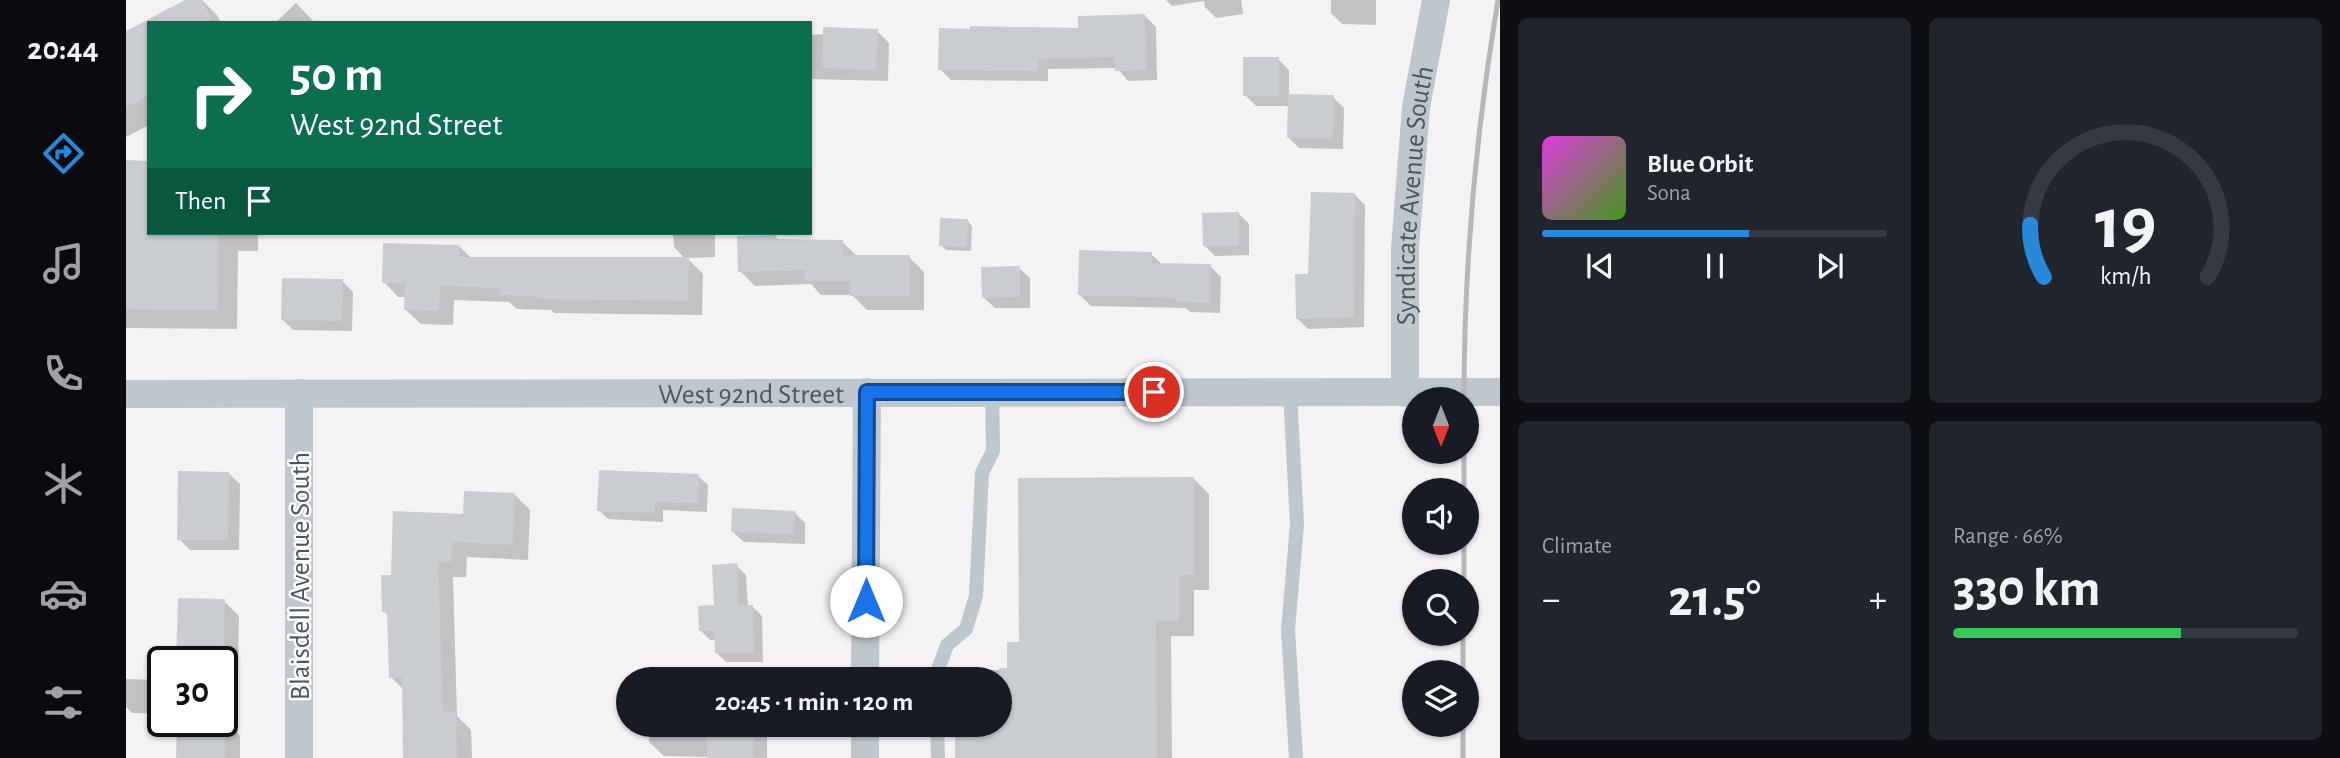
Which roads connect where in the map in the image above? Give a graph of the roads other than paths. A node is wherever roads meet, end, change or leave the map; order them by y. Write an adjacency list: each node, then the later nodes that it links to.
1 (1436, 0): 2 (street, Syndicate Avenue South)
2 (1405, 387)
3 (867, 392): 4 (street, West 92nd Street); 7 (street, West 92nd Street); 11 (street)
4 (992, 392): 8 (street, West 92nd Street); 12 (lane)
5 (1479, 392): 6 (street, West 92nd Street)
6 (1500, 392)
7 (299, 393): 10 (street, West 92nd Street); 15 (street, Blaisdell Avenue South)
8 (1290, 393): 9 (street, West 92nd Street); 18 (lane)
9 (1402, 393)
10 (126, 394)
11 (865, 667)
12 (939, 667)
13 (865, 737): 16 (street)
14 (937, 737): 17 (lane)
15 (299, 758)
16 (865, 758)
17 (938, 758)
18 (1296, 758)

